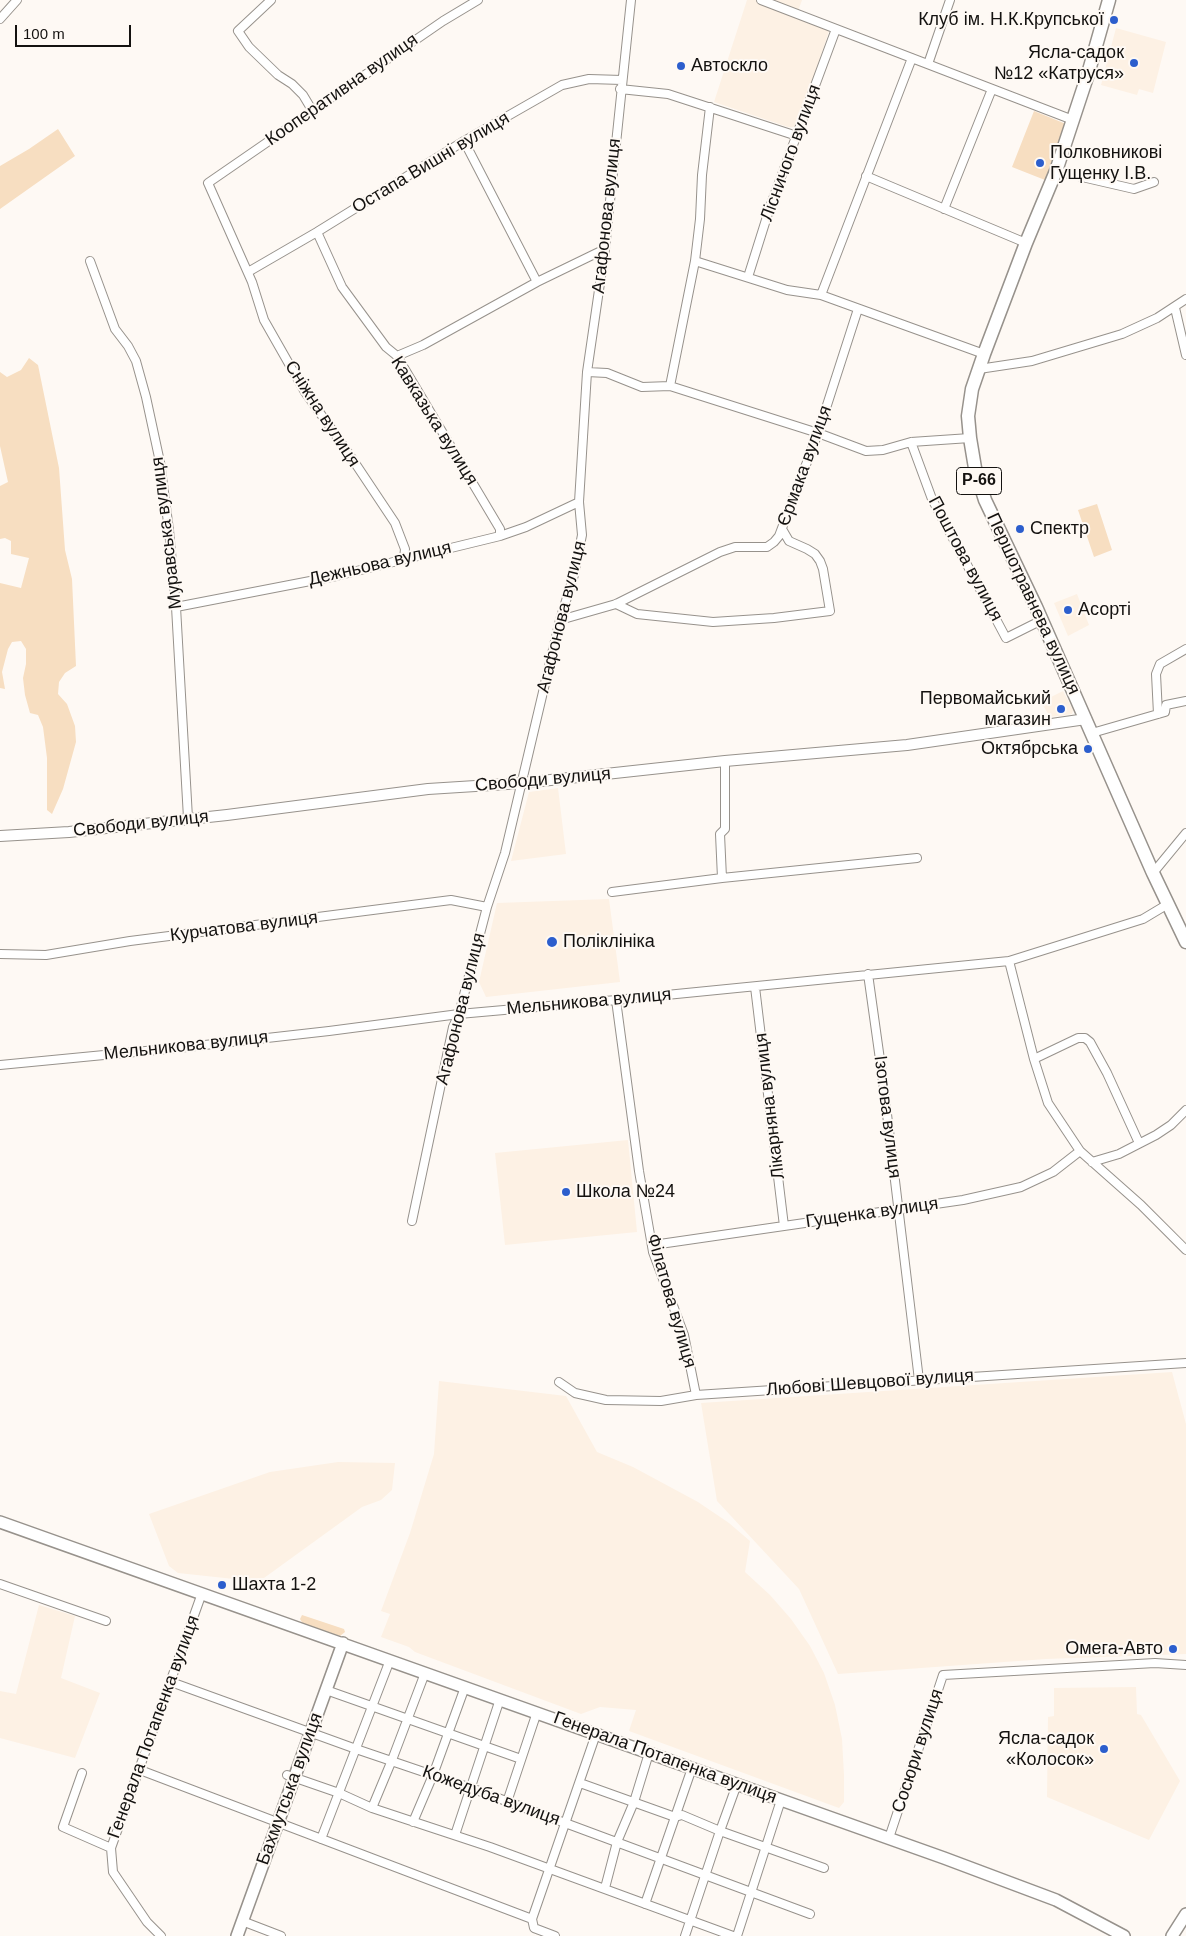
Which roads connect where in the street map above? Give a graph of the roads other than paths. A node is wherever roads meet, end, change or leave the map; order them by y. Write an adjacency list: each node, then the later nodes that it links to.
1 (17, 0): 8 (street)
2 (271, 0): 16 (street)
3 (478, 0): 16 (street, Кооперативна вулиця)
4 (631, 0): 12 (street, Агафонова вулиця)
5 (761, 0): 9 (street)
6 (950, 0): 11 (street)
7 (1109, 0): 17 (main road, Першотравнева вулиця / Р-66)
8 (0, 19)
9 (836, 29): 10 (street); 18 (street, Лісничого вулиця)
10 (912, 58): 11 (street); 21 (street)
11 (928, 64): 14 (street)
12 (622, 80): 13 (street, Агафонова вулиця); 19 (street, Остапа Вишні вулиця)
13 (620, 89): 15 (street); 27 (street, Агафонова вулиця)
14 (992, 89): 17 (street); 24 (street)
15 (710, 107): 18 (street); 29 (street)
16 (312, 110): 23 (street, Кооперативна вулиця)
17 (1073, 120): 20 (main road, Першотравнева вулиця / Р-66)
18 (797, 136): 31 (street, Лісничого вулиця)
19 (464, 141): 25 (street, Остапа Вишні вулиця); 32 (street)
20 (1056, 171): 22 (street); 26 (main road, Першотравнева вулиця / Р-66)
21 (866, 176): 24 (street); 33 (street)
22 (1154, 182)
23 (208, 183): 30 (street, Сніжна вулиця)
24 (944, 209): 26 (street)
25 (317, 232): 30 (street, Остапа Вишні вулиця); 39 (street, Кавказька вулиця)
26 (1026, 243): 37 (main road, Першотравнева вулиця / Р-66)
27 (605, 249): 32 (street); 41 (street, Агафонова вулиця)
28 (90, 261): 51 (street, Муравська вулиця)
29 (695, 261): 31 (street); 42 (street)
30 (248, 272): 49 (street, Сніжна вулиця)
31 (748, 278): 33 (street)
32 (537, 282): 39 (street)
33 (821, 295): 36 (street)
34 (1186, 299): 35 (street)
35 (1175, 308): 38 (street); 40 (street)
36 (858, 309): 37 (street); 43 (street, Єрмака вулиця)
37 (984, 354): 40 (main road, Першотравнева вулиця / Р-66)
38 (1186, 355)
39 (397, 356): 48 (street, Кавказька вулиця)
40 (979, 369): 44 (main road, Першотравнева вулиця / Р-66)
41 (587, 372): 42 (street); 46 (street, Агафонова вулиця)
42 (670, 386): 43 (street)
43 (818, 433): 45 (street); 47 (street, Єрмака вулиця)
44 (970, 438): 45 (street); 53 (main road, Першотравнева вулиця / Р-66)
45 (911, 442): 53 (street, Поштова вулиця)
46 (579, 502): 48 (street, Дежньова вулиця); 52 (street, Агафонова вулиця)
47 (782, 529): 50 (street, Єрмака вулиця); 50 (street)
48 (500, 536): 49 (street, Дежньова вулиця)
49 (404, 559): 51 (street, Дежньова вулиця)
50 (616, 604): 52 (street, Єрмака вулиця)
51 (176, 607): 61 (street, Муравська вулиця)
52 (560, 620): 60 (street, Агафонова вулиця)
53 (1042, 620): 57 (main road, Першотравнева вулиця / Р-66)
54 (1186, 649): 56 (street)
55 (1186, 700): 56 (street)
56 (1158, 714): 58 (street)
57 (1086, 719): 58 (main road, Першотравнева вулиця / Р-66); 59 (street, Свободи вулиця)
58 (1092, 732): 65 (main road, Першотравнева вулиця / Р-66)
59 (725, 761): 60 (street, Свободи вулиця); 66 (street)
60 (523, 783): 61 (street, Свободи вулиця); 69 (street, Агафонова вулиця)
61 (188, 818): 63 (street, Свободи вулиця)
62 (1186, 833): 65 (street)
63 (0, 836)
64 (917, 858): 66 (street)
65 (1153, 873): 68 (main road, Першотравнева вулиця / Р-66)
66 (722, 878): 67 (street)
67 (612, 892)
68 (1168, 904): 70 (main road, Першотравнева вулиця / Р-66); 72 (street, Мельникова вулиця)
69 (487, 907): 71 (street, Курчатова вулиця); 76 (street, Агафонова вулиця)
70 (1186, 942)
71 (0, 954)
72 (1009, 961): 73 (street, Мельникова вулиця); 77 (street)
73 (868, 974): 74 (street, Мельникова вулиця); 83 (street, Ізотова вулиця)
74 (755, 986): 75 (street, Мельникова вулиця); 85 (street, Лікарняна вулиця)
75 (616, 1000): 76 (street, Мельникова вулиця); 86 (street, Філатова вулиця)
76 (459, 1014): 78 (street, Мельникова вулиця); 84 (street, Агафонова вулиця)
77 (1034, 1059): 80 (street); 81 (street)
78 (0, 1065)
79 (1186, 1110): 80 (street)
80 (1139, 1142): 82 (street)
81 (1080, 1151): 82 (street); 83 (street, Гущенка вулиця)
82 (1092, 1162): 87 (street)
83 (898, 1209): 85 (street, Гущенка вулиця); 89 (street, Ізотова вулиця)
84 (412, 1221)
85 (784, 1226): 86 (street, Гущенка вулиця)
86 (653, 1245): 91 (street, Філатова вулиця)
87 (1186, 1250)
88 (1186, 1363): 89 (street, Любові Шевцової вулиця)
89 (919, 1380): 91 (street, Любові Шевцової вулиця)
90 (559, 1382): 91 (street, Любові Шевцової вулиця)
91 (696, 1394)
92 (0, 1522): 94 (main road, Генерала Потапенка вулиця)
93 (0, 1584): 95 (street)
94 (202, 1593): 96 (main road, Генерала Потапенка вулиця); 100 (street, Генерала Потапенка вулиця)
95 (106, 1621)
96 (343, 1643): 97 (main road, Генерала Потапенка вулиця); 102 (main road, Бахмутська вулиця)
97 (390, 1660): 99 (main road, Генерала Потапенка вулиця); 104 (street)
98 (1186, 1665): 133 (street, Сосюри вулиця)
99 (425, 1673): 101 (main road, Генерала Потапенка вулиця); 106 (street)
100 (171, 1682): 107 (street, Кожедуба вулиця); 116 (street, Генерала Потапенка вулиця)
101 (465, 1687): 103 (main road, Генерала Потапенка вулиця); 108 (street)
102 (326, 1690): 104 (street); 107 (main road, Бахмутська вулиця)
103 (500, 1699): 105 (main road, Генерала Потапенка вулиця); 110 (street)
104 (372, 1707): 106 (street); 111 (street)
105 (537, 1712): 109 (main road, Генерала Потапенка вулиця); 113 (street)
106 (408, 1719): 108 (street); 114 (street)
107 (311, 1732): 111 (street, Кожедуба вулиця); 119 (main road, Бахмутська вулиця)
108 (450, 1733): 110 (street); 118 (street)
109 (596, 1734): 112 (main road, Генерала Потапенка вулиця); 120 (street)
110 (484, 1748): 113 (street); 122 (street)
111 (356, 1749): 114 (street, Кожедуба вулиця); 123 (street)
112 (649, 1752): 115 (main road, Генерала Потапенка вулиця); 126 (street)
113 (521, 1759): 125 (street)
114 (392, 1760): 118 (street, Кожедуба вулиця); 127 (street)
115 (692, 1768): 121 (main road, Генерала Потапенка вулиця); 128 (street)
116 (140, 1770): 130 (street); 138 (street, Генерала Потапенка вулиця)
117 (82, 1772): 138 (street)
118 (433, 1775): 122 (street, Кожедуба вулиця); 129 (street)
119 (291, 1777): 123 (street); 130 (main road, Бахмутська вулиця)
120 (580, 1783): 126 (street); 131 (street)
121 (737, 1784): 124 (main road, Генерала Потапенка вулиця); 132 (street)
122 (471, 1788): 125 (street, Кожедуба вулиця); 134 (street)
123 (339, 1793): 127 (street); 135 (street)
124 (782, 1800): 133 (main road, Генерала Потапенка вулиця); 137 (street)
125 (506, 1802): 131 (street, Кожедуба вулиця)
126 (634, 1802): 128 (street); 136 (street)
127 (372, 1808): 129 (street)
128 (675, 1817): 132 (street); 139 (street)
129 (413, 1822): 134 (street)
130 (277, 1823): 135 (street); 150 (main road, Бахмутська вулиця)
131 (564, 1823): 136 (street, Кожедуба вулиця); 141 (street)
132 (720, 1831): 137 (street); 142 (street)
133 (890, 1834): 159 (main road, Генерала Потапенка вулиця)
134 (455, 1836): 141 (street)
135 (321, 1839): 148 (street)
136 (617, 1842): 139 (street, Кожедуба вулиця); 143 (street)
137 (766, 1847): 140 (street); 144 (street)
138 (111, 1848): 152 (street, Генерала Потапенка вулиця)
139 (660, 1858): 142 (street, Кожедуба вулиця); 145 (street)
140 (824, 1868)
141 (550, 1869): 143 (street); 148 (street)
142 (705, 1876): 144 (street, Кожедуба вулиця); 149 (street)
143 (605, 1888): 145 (street)
144 (752, 1893): 146 (street, Кожедуба вулиця); 158 (street)
145 (645, 1904): 149 (street)
146 (810, 1914)
147 (1186, 1914): 160 (main road)
148 (532, 1919): 151 (street)
149 (690, 1920): 157 (street); 158 (street)
150 (242, 1921): 153 (main road, Бахмутська вулиця); 154 (street)
151 (534, 1928): 155 (street); 156 (street)
152 (161, 1936)
153 (237, 1936)
154 (281, 1936)
155 (530, 1936)
156 (555, 1936)
157 (685, 1936)
158 (735, 1936)
159 (1124, 1936)
160 (1172, 1936)

